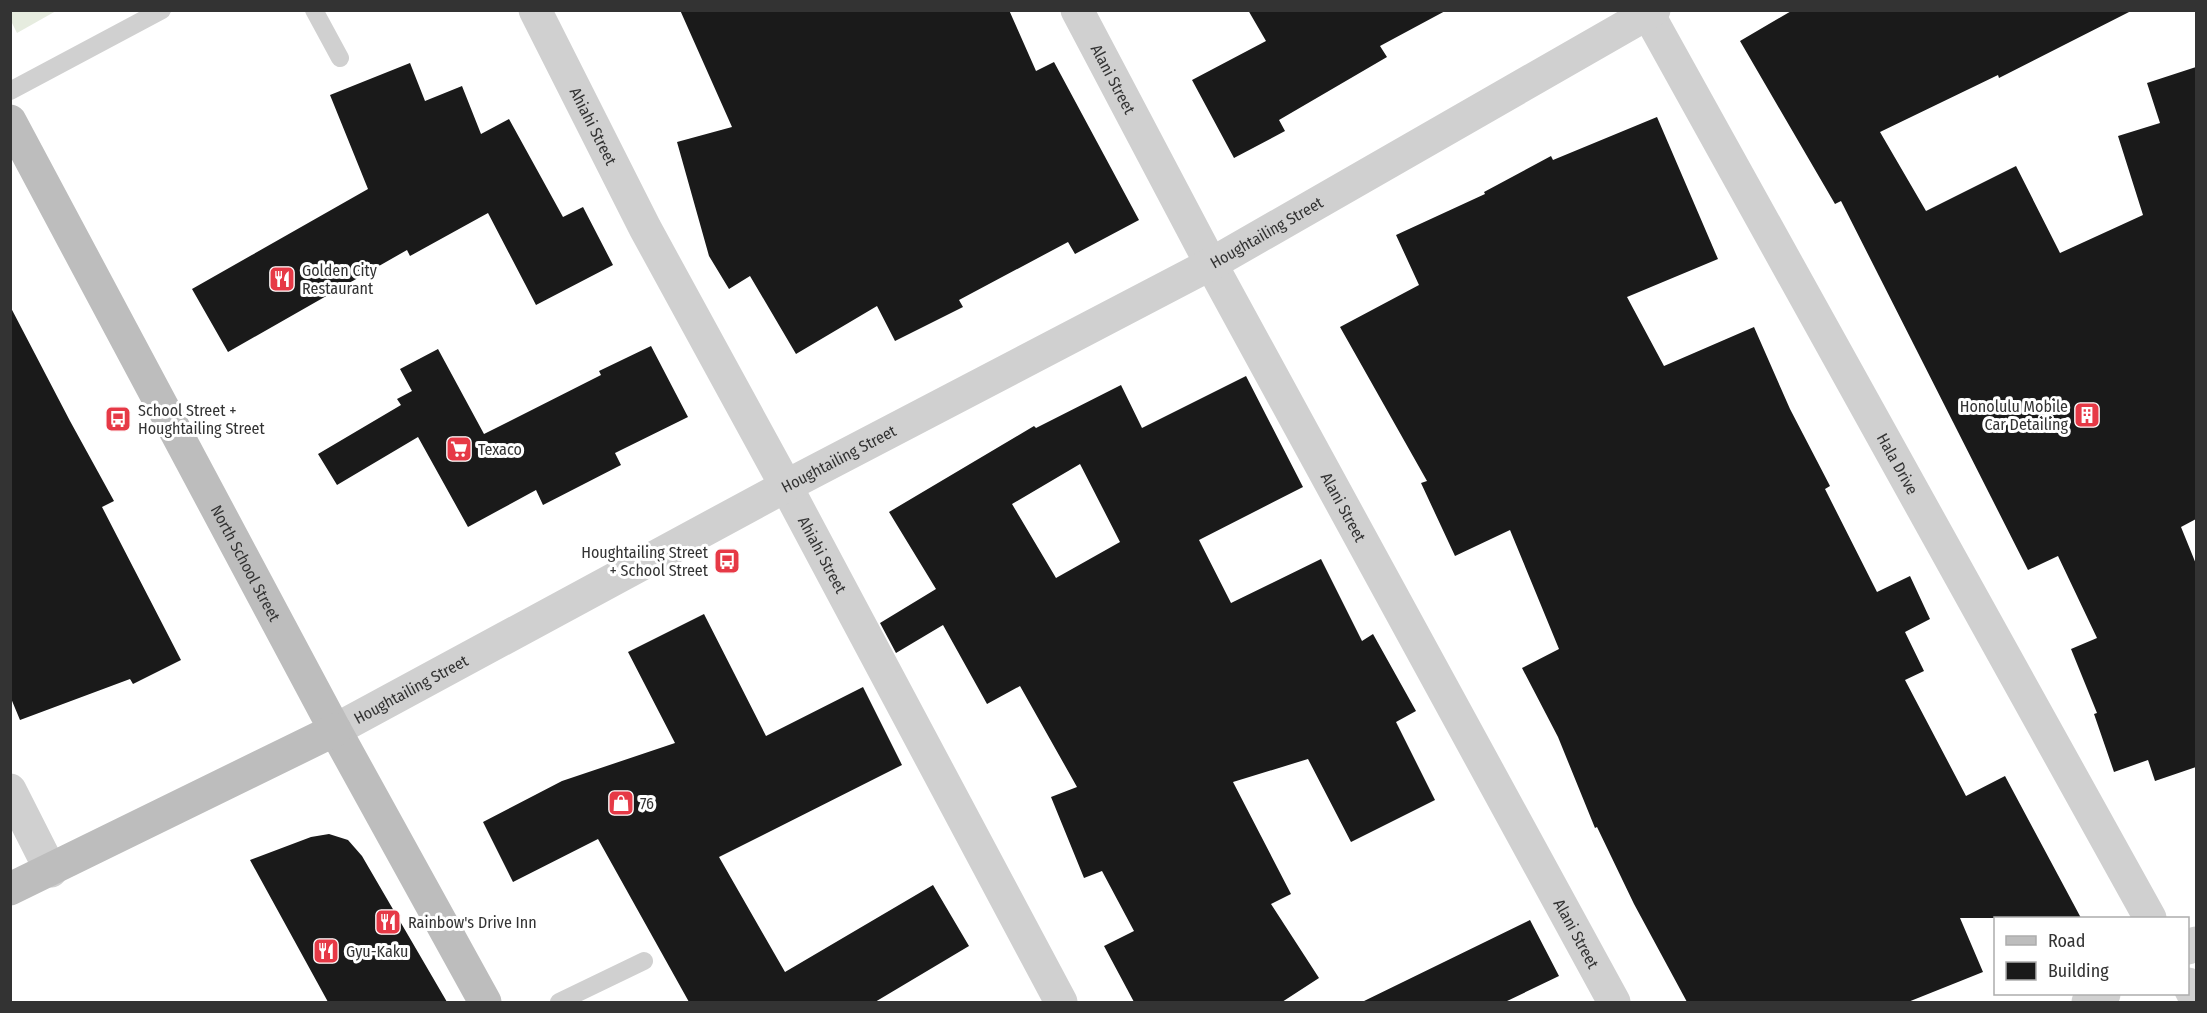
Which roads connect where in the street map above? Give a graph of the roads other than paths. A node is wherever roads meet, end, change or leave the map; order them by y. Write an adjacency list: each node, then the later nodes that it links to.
1 (162, 10): 7 (lane)
2 (314, 10): 6 (lane)
3 (535, 10): 10 (street, Ahiahi Street)
4 (1077, 10): 9 (street, Alani Street)
5 (1649, 12): 9 (street, Houghtailing Street); 15 (street, Hala Drive)
6 (340, 58)
7 (10, 91)
8 (10, 121): 11 (main road, North School Street)
9 (1210, 264): 10 (street, Houghtailing Street); 20 (street, Alani Street)
10 (786, 486): 11 (street, Houghtailing Street); 19 (street, Ahiahi Street)
11 (335, 730): 13 (main road, Houghtailing Street); 17 (main road, North School Street)
12 (10, 790): 13 (street)
13 (51, 871): 14 (main road, Houghtailing Street)
14 (10, 889)
15 (2149, 917)
16 (644, 962): 18 (lane)
17 (485, 1002)
18 (559, 1002)
19 (1061, 1002)
20 (1614, 1002)

